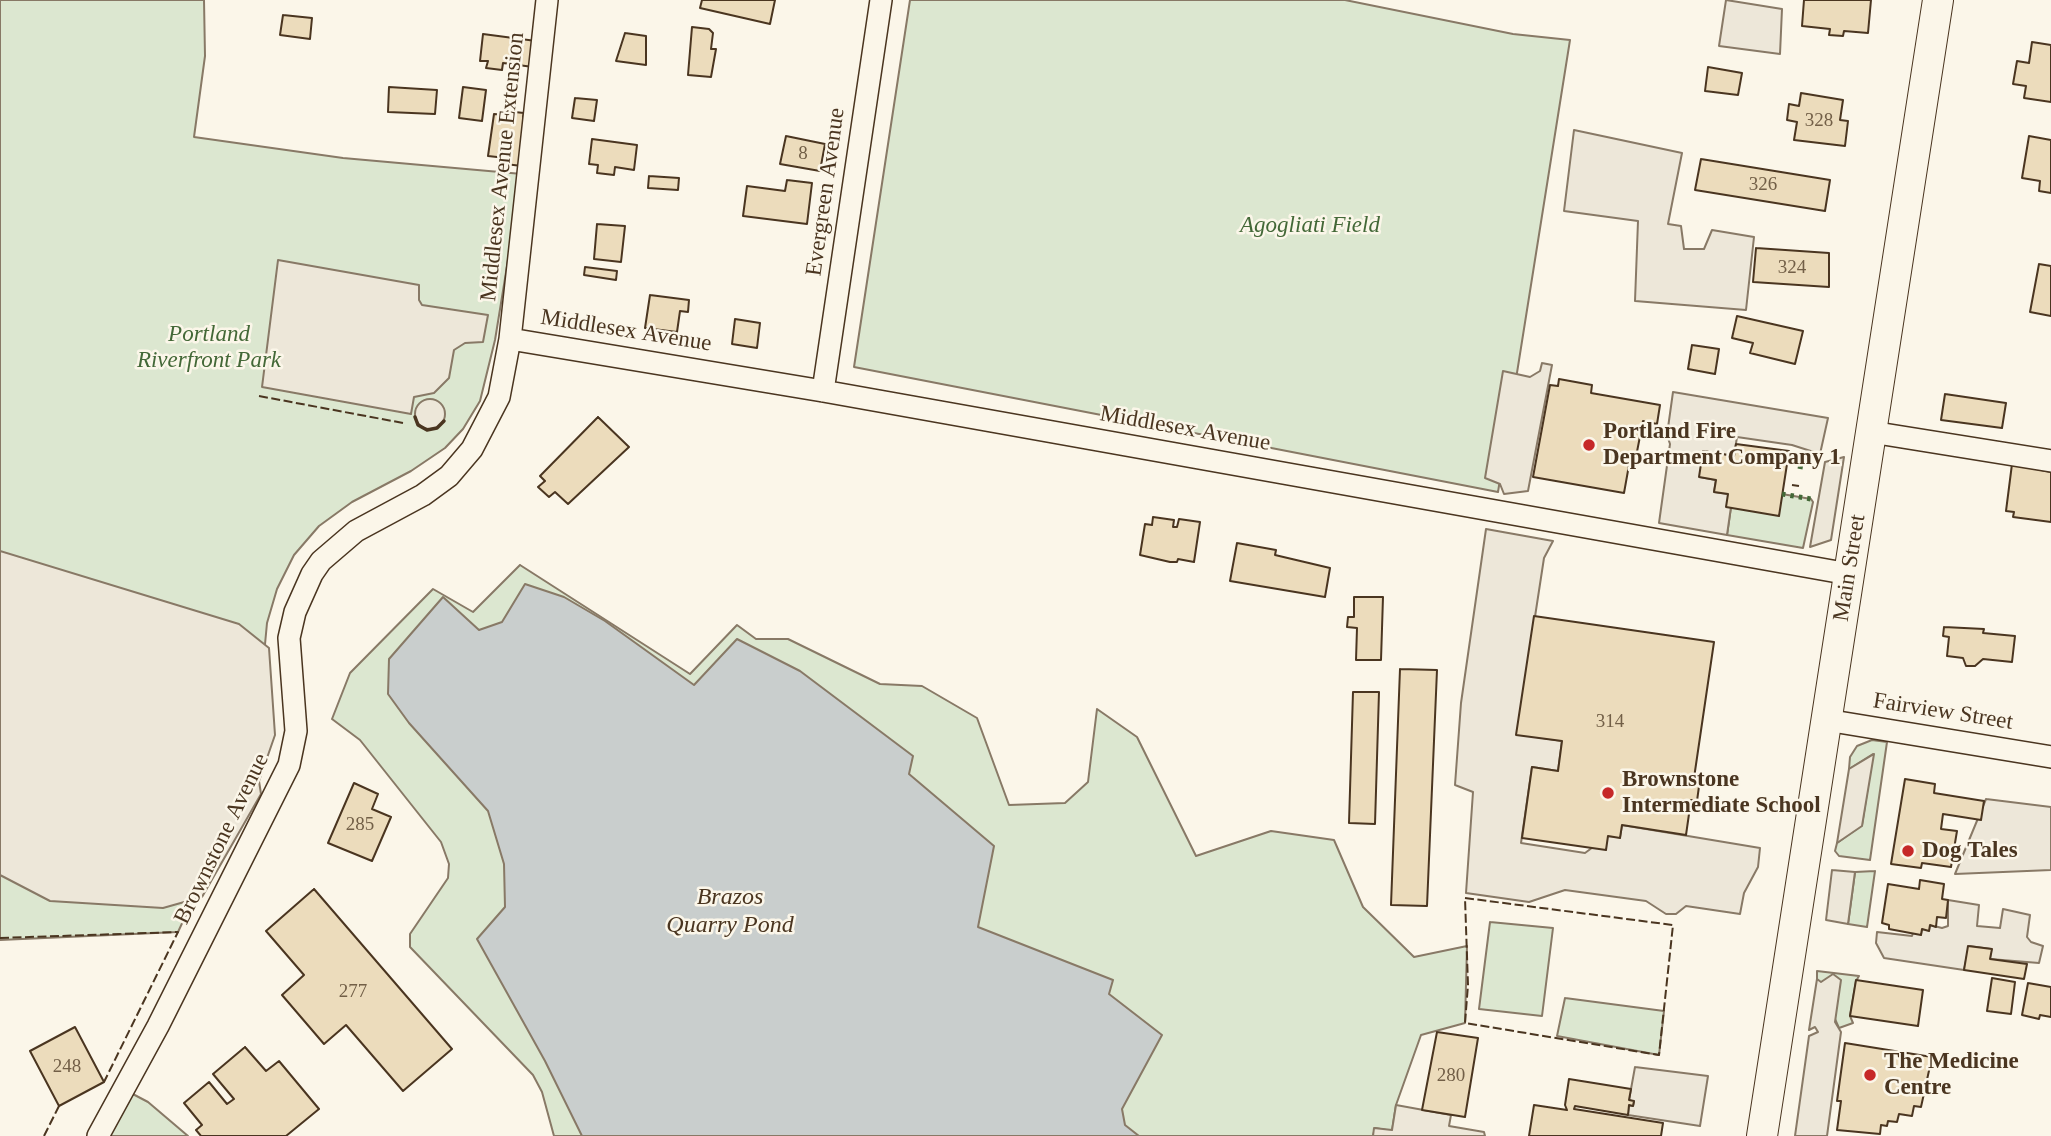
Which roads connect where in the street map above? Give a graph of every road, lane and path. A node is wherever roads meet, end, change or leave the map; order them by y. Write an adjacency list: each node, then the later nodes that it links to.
1 (547, 0): 4 (street, Middlesex Avenue Extension)
2 (881, 0): 5 (street, Evergreen Avenue)
3 (1938, 0): 6 (main road, Main Street)
4 (510, 339): 5 (street, Middlesex Avenue); 11 (street, Brownstone Avenue)
5 (823, 391): 8 (street, Middlesex Avenue)
6 (1871, 432): 7 (street); 8 (main road, Main Street)
7 (2051, 461)
8 (1849, 574): 9 (main road, Main Street)
9 (1826, 720): 10 (street, Fairview Street); 12 (main road, Main Street)
10 (2051, 757)
11 (98, 1136)
12 (1762, 1136)

